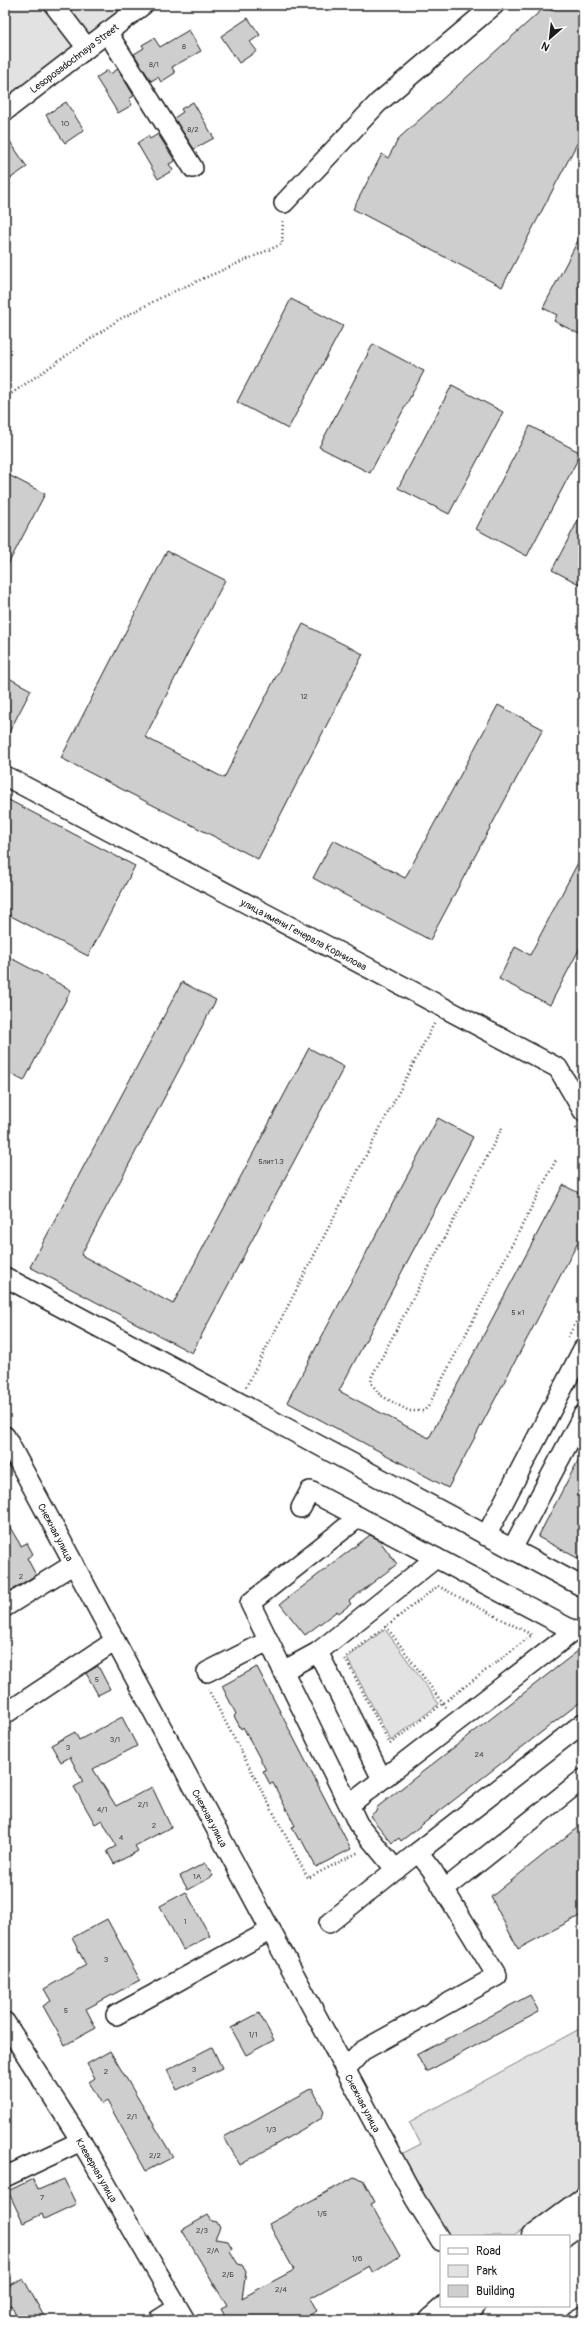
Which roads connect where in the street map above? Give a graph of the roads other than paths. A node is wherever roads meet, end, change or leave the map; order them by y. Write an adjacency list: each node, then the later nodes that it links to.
1 (54, 5): 5 (street)
2 (143, 5): 4 (street, Lesoposadochnaya Street)
3 (494, 5): 8 (street)
4 (107, 32): 5 (street, Lesoposadochnaya Street); 7 (street)
5 (86, 48): 6 (street, Lesoposadochnaya Street)
6 (5, 112)
7 (193, 168)
8 (284, 203)
9 (5, 776): 10 (street, улица имени Генерала Корнилова)
10 (583, 1111)
11 (5, 1276): 17 (street)
12 (583, 1349): 17 (street)
13 (583, 1415): 18 (street)
14 (5, 1436): 20 (street, Снежная улица)
15 (301, 1508): 16 (street)
16 (359, 1517): 19 (street); 24 (street)
17 (486, 1536): 18 (street)
18 (512, 1549): 21 (street)
19 (436, 1558): 25 (street); 30 (street)
20 (74, 1564): 22 (street); 23 (street, Снежная улица)
21 (583, 1587)
22 (5, 1607)
23 (115, 1641): 28 (street); 37 (street, Снежная улица)
24 (268, 1641): 26 (street); 27 (street)
25 (318, 1652): 26 (street); 30 (street)
26 (283, 1671): 32 (street)
27 (206, 1677)
28 (5, 1714)
29 (583, 1723): 33 (street)
30 (382, 1778): 32 (street)
31 (583, 1779): 35 (street)
32 (349, 1804): 34 (street)
33 (418, 1852): 34 (street); 35 (street)
34 (396, 1870): 36 (street)
35 (444, 1890): 40 (street)
36 (329, 1923)
37 (271, 1930): 38 (street); 40 (street, Снежная улица)
38 (116, 2015)
39 (5, 2022): 41 (street, Клеверная улица)
40 (345, 2070): 47 (street, Снежная улица)
41 (80, 2140): 42 (street); 50 (street, Клеверная улица)
42 (5, 2176)
43 (583, 2199): 45 (highway)
44 (583, 2221): 46 (highway)
45 (534, 2235)
46 (563, 2235)
47 (440, 2238)
48 (445, 2307): 53 (highway)
49 (473, 2307): 54 (highway)
50 (181, 2314): 52 (street)
51 (583, 2316): 55 (street)
52 (158, 2320)
53 (430, 2320)
54 (456, 2320)
55 (576, 2320)

